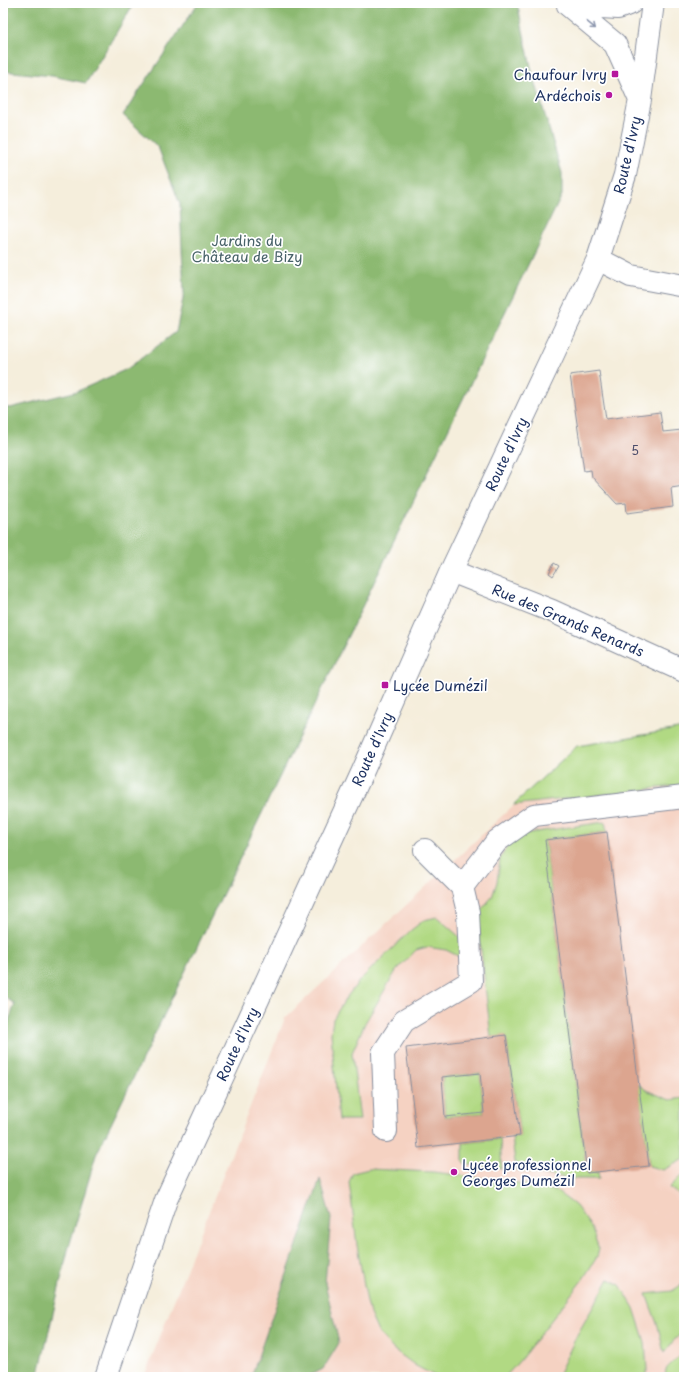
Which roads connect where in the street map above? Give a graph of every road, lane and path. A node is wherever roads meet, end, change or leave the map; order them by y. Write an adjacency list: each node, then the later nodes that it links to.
1 (631, 3): 3 (street)
2 (653, 3): 4 (street, Route d'Ivry)
3 (566, 4): 4 (street, one-way to 4)
4 (640, 100): 5 (street, Route d'Ivry)
5 (598, 259): 6 (street); 7 (street, Route d'Ivry)
6 (684, 286)
7 (451, 571): 8 (street, Rue des Grands Renards); 13 (street, Route d'Ivry)
8 (684, 671)
9 (684, 797): 11 (street)
10 (425, 850): 11 (street)
11 (462, 886): 12 (street)
12 (386, 1130)
13 (106, 1377)

